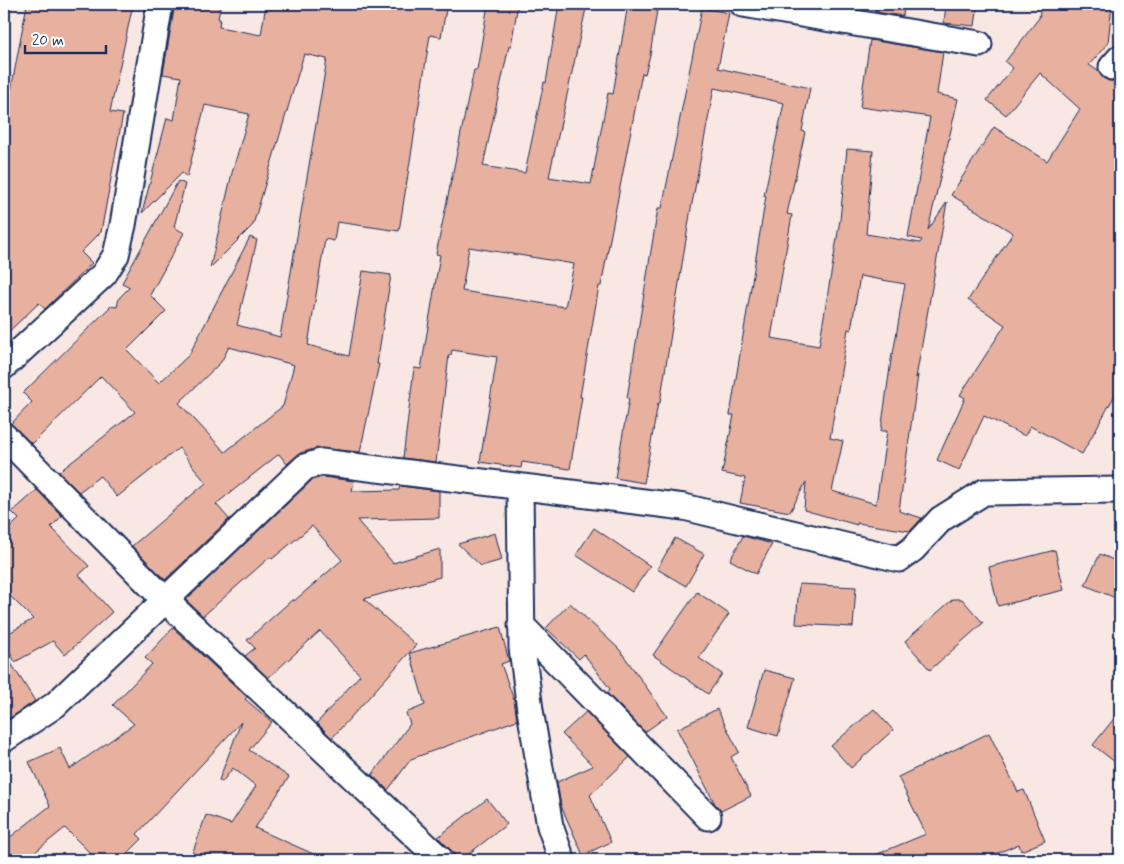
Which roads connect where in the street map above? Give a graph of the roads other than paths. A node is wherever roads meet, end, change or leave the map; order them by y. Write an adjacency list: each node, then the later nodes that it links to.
1 (160, 4): 4 (street)
2 (743, 4): 3 (street)
3 (979, 44)
4 (4, 366)
5 (4, 436): 8 (street)
6 (520, 487): 7 (street); 8 (street); 9 (street)
7 (1120, 490)
8 (165, 600): 10 (street); 12 (street)
9 (521, 625): 11 (street); 13 (street)
10 (4, 739)
11 (708, 818)
12 (442, 860)
13 (562, 860)

